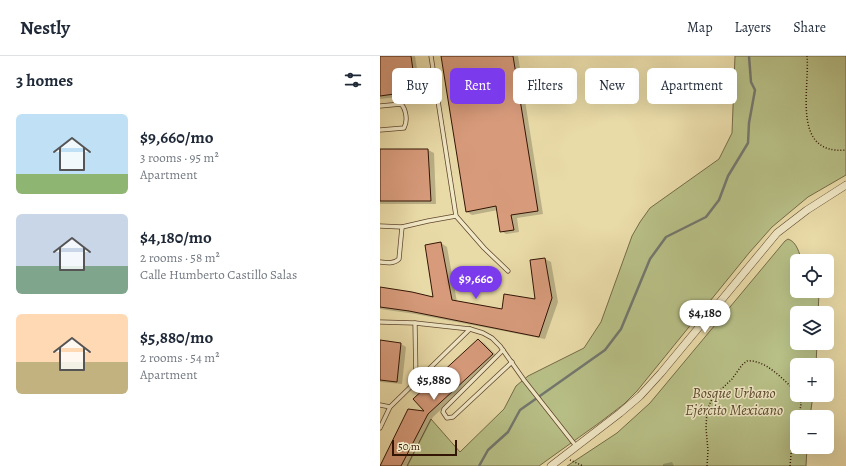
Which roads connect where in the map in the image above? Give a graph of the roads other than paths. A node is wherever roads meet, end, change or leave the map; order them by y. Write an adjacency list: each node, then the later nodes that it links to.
1 (430, 56): 5 (lane)
2 (380, 106): 3 (lane)
3 (380, 130)
4 (846, 185): 19 (street)
5 (456, 216): 7 (lane); 9 (lane)
6 (380, 226): 7 (lane)
7 (402, 227): 8 (lane)
8 (380, 262)
9 (508, 270)
10 (380, 322): 11 (lane)
11 (415, 323): 12 (lane); 15 (lane)
12 (470, 328): 13 (lane); 15 (lane)
13 (503, 350): 14 (lane); 14 (lane)
14 (512, 362): 19 (lane)
15 (416, 382): 17 (lane)
16 (380, 405): 17 (lane)
17 (390, 406): 18 (lane)
18 (380, 428)
19 (576, 446): 20 (street)
20 (551, 466)

